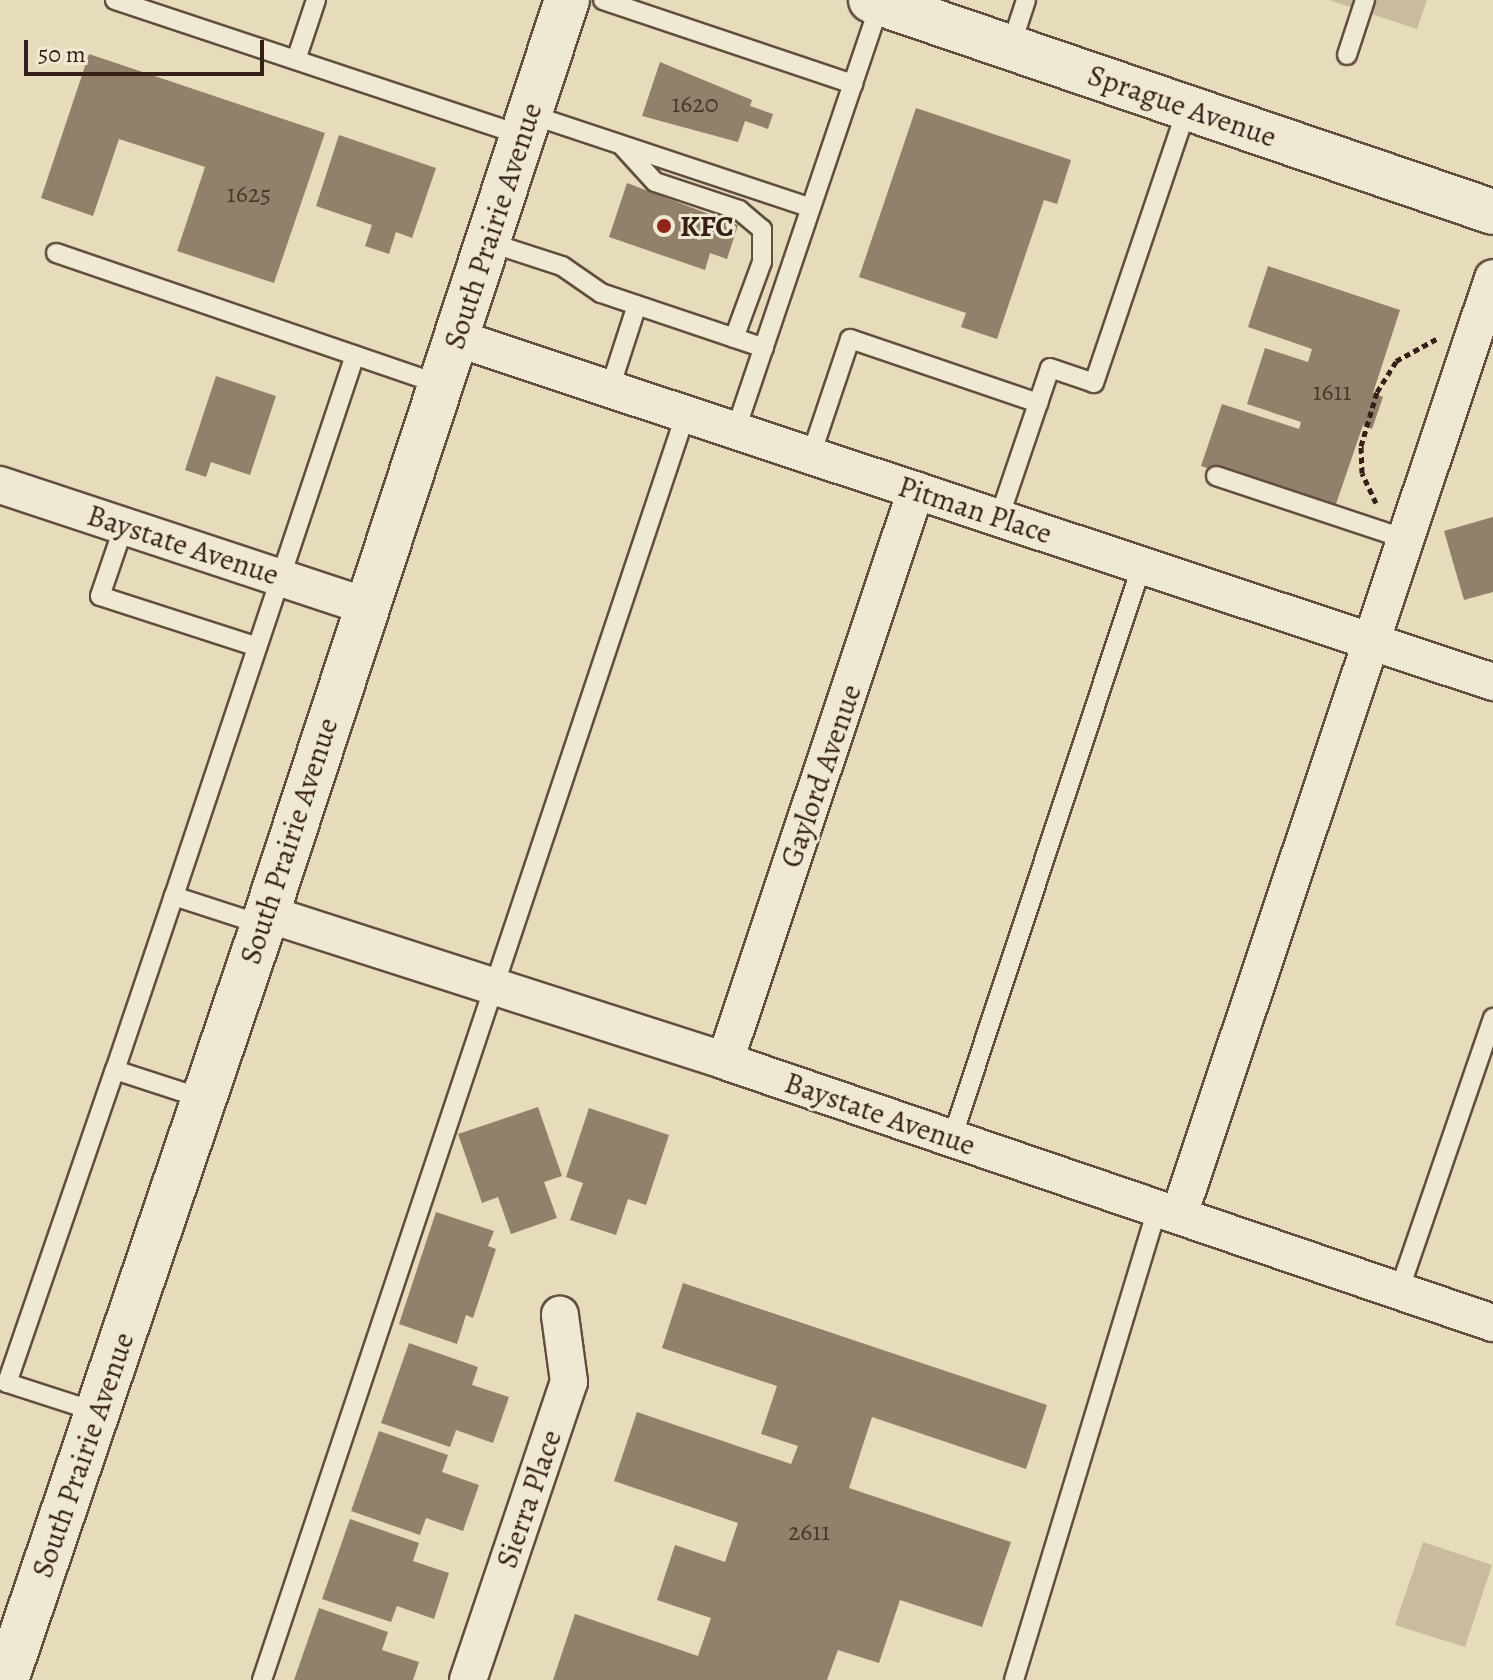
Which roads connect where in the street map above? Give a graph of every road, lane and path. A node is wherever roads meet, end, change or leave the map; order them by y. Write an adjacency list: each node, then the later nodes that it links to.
1 (115, 0): 10 (lane)
2 (316, 0): 10 (lane)
3 (567, 0): 13 (main road, South Prairie Avenue)
4 (603, 0): 11 (lane)
5 (1026, 0): 8 (lane)
6 (1365, 0): 9 (lane)
7 (876, 1): 8 (main road, Sprague Avenue); 11 (lane)
8 (1011, 46): 12 (main road, Sprague Avenue)
9 (1347, 55)
10 (296, 60): 13 (lane)
11 (853, 84): 15 (lane)
12 (1187, 108): 16 (main road, Sprague Avenue); 28 (lane)
13 (526, 124): 14 (lane); 17 (main road, South Prairie Avenue)
14 (619, 144): 15 (lane); 23 (lane)
15 (811, 208): 24 (lane)
16 (1493, 212)
17 (488, 242): 20 (lane); 22 (main road, South Prairie Avenue)
18 (56, 253): 25 (lane)
19 (1493, 278): 38 (street)
20 (637, 305): 23 (lane); 27 (lane)
21 (1447, 336): 35 (path)
22 (456, 338): 26 (main road, South Prairie Avenue); 27 (street, Pitman Place)
23 (734, 338): 24 (lane)
24 (764, 348): 30 (lane)
25 (355, 355): 26 (lane); 40 (lane)
26 (441, 385): 41 (main road, South Prairie Avenue)
27 (610, 388): 29 (street, Pitman Place)
28 (1038, 403): 31 (lane); 36 (lane)
29 (686, 413): 30 (street, Pitman Place); 47 (lane)
30 (736, 429): 31 (street, Pitman Place)
31 (811, 455): 34 (street, Pitman Place)
32 (1216, 476): 38 (lane)
33 (0, 485): 37 (street, Baystate Avenue)
34 (916, 490): 36 (street, Pitman Place); 49 (street, Gaylord Avenue)
35 (1381, 509)
36 (999, 518): 39 (street, Pitman Place)
37 (124, 526): 40 (street, Baystate Avenue); 43 (lane)
38 (1405, 539): 42 (street)
39 (1142, 565): 42 (street, Pitman Place); 52 (lane)
40 (278, 577): 41 (street, Baystate Avenue); 43 (lane)
41 (366, 606): 46 (main road, South Prairie Avenue)
42 (1370, 641): 44 (street, Pitman Place); 53 (street)
43 (255, 646): 45 (lane)
44 (1492, 681)
45 (174, 896): 46 (lane); 50 (lane)
46 (264, 919): 47 (street, Baystate Avenue); 51 (main road, South Prairie Avenue)
47 (493, 987): 49 (street, Baystate Avenue); 59 (lane)
48 (1493, 1018): 54 (lane)
49 (725, 1061): 52 (street, Baystate Avenue)
50 (115, 1070): 51 (lane); 57 (lane)
51 (204, 1099): 57 (main road, South Prairie Avenue)
52 (952, 1138): 53 (street, Baystate Avenue)
53 (1168, 1211): 54 (street, Baystate Avenue); 61 (lane)
54 (1399, 1291): 56 (street, Baystate Avenue)
55 (560, 1315): 60 (street, Sierra Place)
56 (1493, 1323)
57 (97, 1412): 58 (main road, South Prairie Avenue)
58 (6, 1680)
59 (262, 1680)
60 (468, 1680)
61 (1014, 1680)

